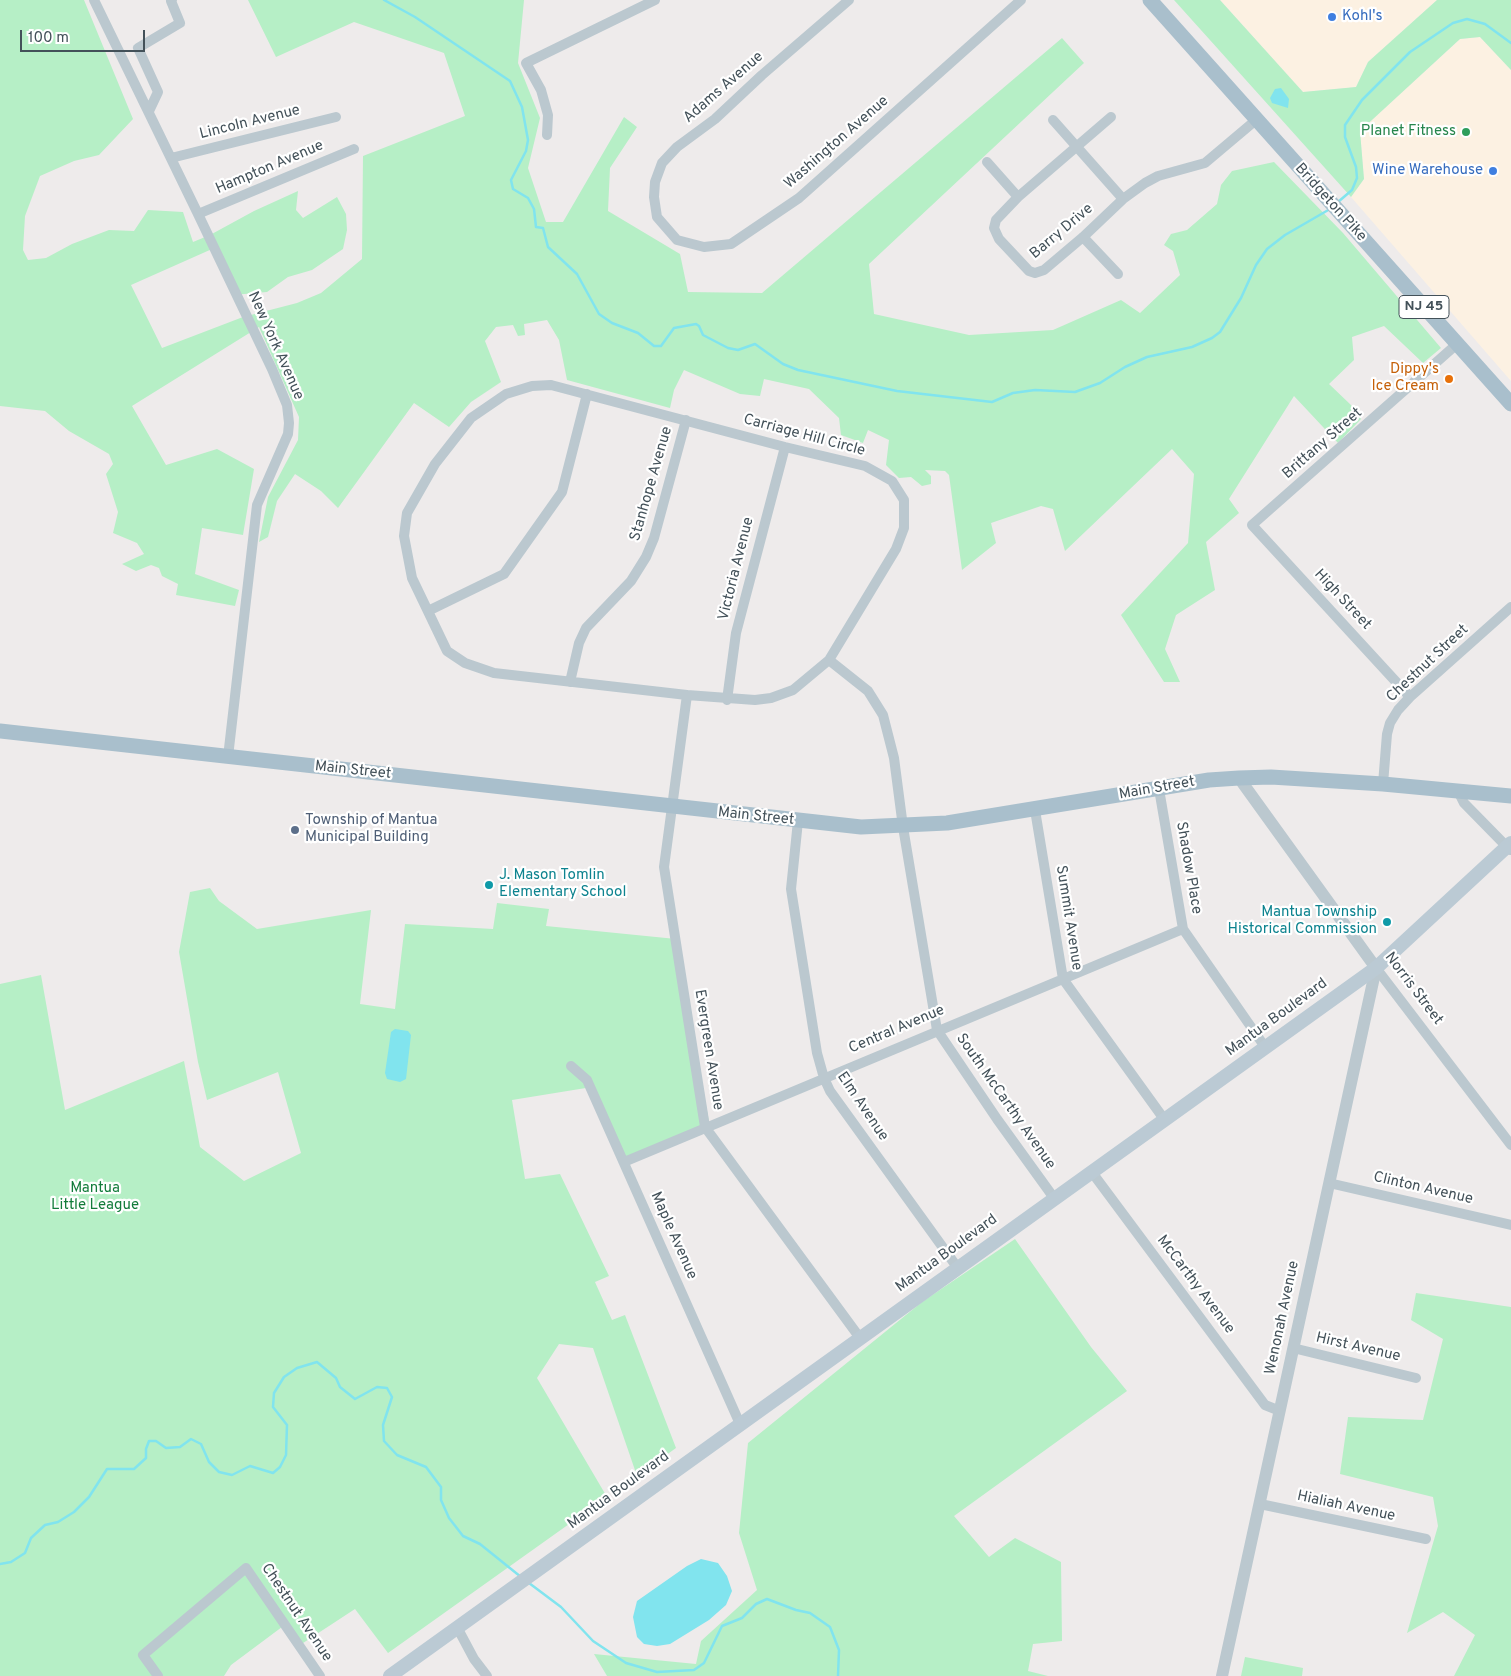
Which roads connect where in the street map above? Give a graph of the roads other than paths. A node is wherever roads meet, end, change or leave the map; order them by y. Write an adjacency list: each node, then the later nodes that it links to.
1 (94, 0): 7 (street, New York Avenue)
2 (172, 0): 7 (street)
3 (655, 0): 12 (street)
4 (849, 0): 20 (street, Adams Avenue)
5 (1021, 0): 20 (street, Washington Avenue)
6 (1150, 0): 11 (main road, Bridgeton Pike / NJ 45)
7 (149, 111): 15 (street, New York Avenue)
8 (336, 117): 15 (street, Lincoln Avenue)
9 (1111, 117): 13 (street, Barry Drive)
10 (1053, 120): 13 (street)
11 (1256, 120): 18 (street, Barry Drive); 23 (main road, Bridgeton Pike / NJ 45)
12 (547, 135)
13 (1076, 148): 17 (street, Barry Drive); 18 (street)
14 (354, 149): 19 (street, Hampton Avenue)
15 (171, 158): 19 (street, New York Avenue)
16 (987, 162): 17 (street)
17 (1018, 197): 21 (street, Barry Drive)
18 (1122, 199): 21 (street, Barry Drive)
19 (198, 214): 37 (street, New York Avenue)
20 (657, 217)
21 (1083, 237): 22 (street)
22 (1118, 274)
23 (1457, 344): 25 (main road, Bridgeton Pike / NJ 45); 28 (street, Brittany Street)
24 (587, 394): 26 (street, Carriage Hill Circle); 30 (street); 30 (street, Carriage Hill Circle)
25 (1511, 404)
26 (686, 420): 27 (street, Carriage Hill Circle); 32 (street, Stanhope Avenue)
27 (785, 447): 31 (street, Carriage Hill Circle); 35 (street, Victoria Avenue)
28 (1252, 525): 34 (street, High Street)
29 (1511, 607): 34 (street, Chestnut Street)
30 (428, 611): 32 (street, Carriage Hill Circle)
31 (829, 660): 35 (street, Carriage Hill Circle); 46 (street, South McCarthy Avenue)
32 (570, 682): 33 (street, Carriage Hill Circle)
33 (687, 696): 35 (street, Carriage Hill Circle); 43 (street, Evergreen Avenue)
34 (1410, 696): 39 (street, Chestnut Street)
35 (727, 700)
36 (0, 731): 37 (main road, Main Street)
37 (228, 757): 43 (main road, Main Street)
38 (1239, 778): 39 (main road, Main Street); 40 (main road, Main Street); 49 (street, Norris Street)
39 (1383, 784): 41 (main road, Main Street)
40 (1159, 789): 44 (main road, Main Street); 48 (street, Shadow Place)
41 (1457, 789): 42 (main road, Main Street); 47 (street)
42 (1511, 796)
43 (671, 807): 45 (main road, Main Street); 56 (street, Evergreen Avenue)
44 (1035, 810): 46 (main road, Main Street); 50 (street, Summit Avenue)
45 (798, 821): 46 (main road, Main Street); 54 (street, Elm Avenue)
46 (903, 827): 51 (street, South McCarthy Avenue)
47 (1510, 847): 49 (main road, Mantua Boulevard)
48 (1184, 929): 50 (street, Central Avenue); 52 (street, Shadow Place)
49 (1376, 968): 52 (main road, Mantua Boulevard); 57 (street, Norris Street); 60 (street, Wenonah Avenue)
50 (1062, 979): 51 (street, Central Avenue); 55 (street, Summit Avenue)
51 (937, 1030): 54 (street, Central Avenue); 61 (street, South McCarthy Avenue)
52 (1265, 1047): 55 (main road, Mantua Boulevard)
53 (571, 1066): 58 (street, Maple Avenue)
54 (824, 1078): 56 (street, Central Avenue); 63 (street, Elm Avenue)
55 (1164, 1119): 59 (main road, Mantua Boulevard)
56 (705, 1127): 58 (street, Central Avenue); 64 (street, Evergreen Avenue)
57 (1511, 1144)
58 (624, 1162): 68 (street, Maple Avenue)
59 (1091, 1171): 61 (main road, Mantua Boulevard); 67 (street, McCarthy Avenue)
60 (1329, 1183): 62 (street, Clinton Avenue); 65 (street, Wenonah Avenue)
61 (1050, 1193): 63 (main road, Mantua Boulevard)
62 (1511, 1224)
63 (957, 1267): 64 (main road, Mantua Boulevard)
64 (860, 1338): 68 (main road, Mantua Boulevard)
65 (1293, 1348): 66 (street, Hirst Avenue); 67 (street, Wenonah Avenue)
66 (1416, 1378)
67 (1280, 1411): 69 (street, Wenonah Avenue)
68 (740, 1424): 71 (main road, Mantua Boulevard)
69 (1260, 1504): 70 (street, Hialiah Avenue); 76 (street, Wenonah Avenue)
70 (1426, 1540)
71 (458, 1629): 74 (main road, Mantua Boulevard); 75 (street)
72 (158, 1676): 73 (street, Chestnut Avenue)
73 (320, 1676)
74 (390, 1676)
75 (487, 1676)
76 (1222, 1676)

